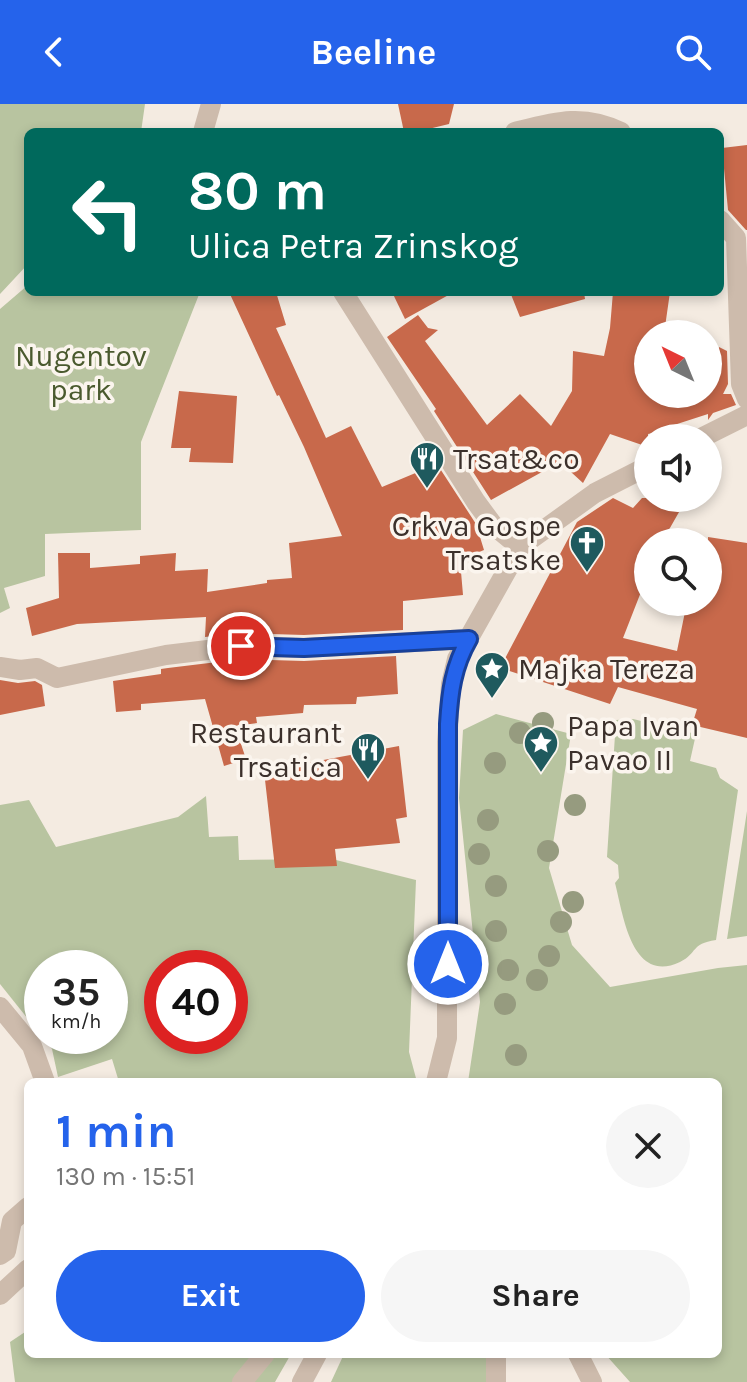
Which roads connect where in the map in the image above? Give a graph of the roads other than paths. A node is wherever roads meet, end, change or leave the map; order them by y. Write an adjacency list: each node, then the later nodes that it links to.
1 (211, 104): 3 (street)
2 (563, 111): 4 (street); 5 (street)
3 (204, 128)
4 (524, 128)
5 (613, 128)
6 (724, 223): 7 (street)
7 (741, 234): 9 (street)
8 (346, 296): 13 (street)
9 (747, 399)
10 (747, 415): 11 (street)
11 (722, 428)
12 (634, 473): 13 (street)
13 (520, 547): 14 (street)
14 (469, 639): 15 (street); 18 (street)
15 (0, 667)
16 (0, 1007): 17 (street)
17 (44, 1078)
18 (437, 1078)
19 (24, 1210): 20 (street)
20 (0, 1255)
21 (24, 1273): 22 (street)
22 (0, 1295)
23 (262, 1358): 27 (street)
24 (315, 1358): 28 (street)
25 (496, 1358): 29 (street)
26 (580, 1358): 30 (street)
27 (242, 1382)
28 (302, 1382)
29 (496, 1382)
30 (592, 1382)

